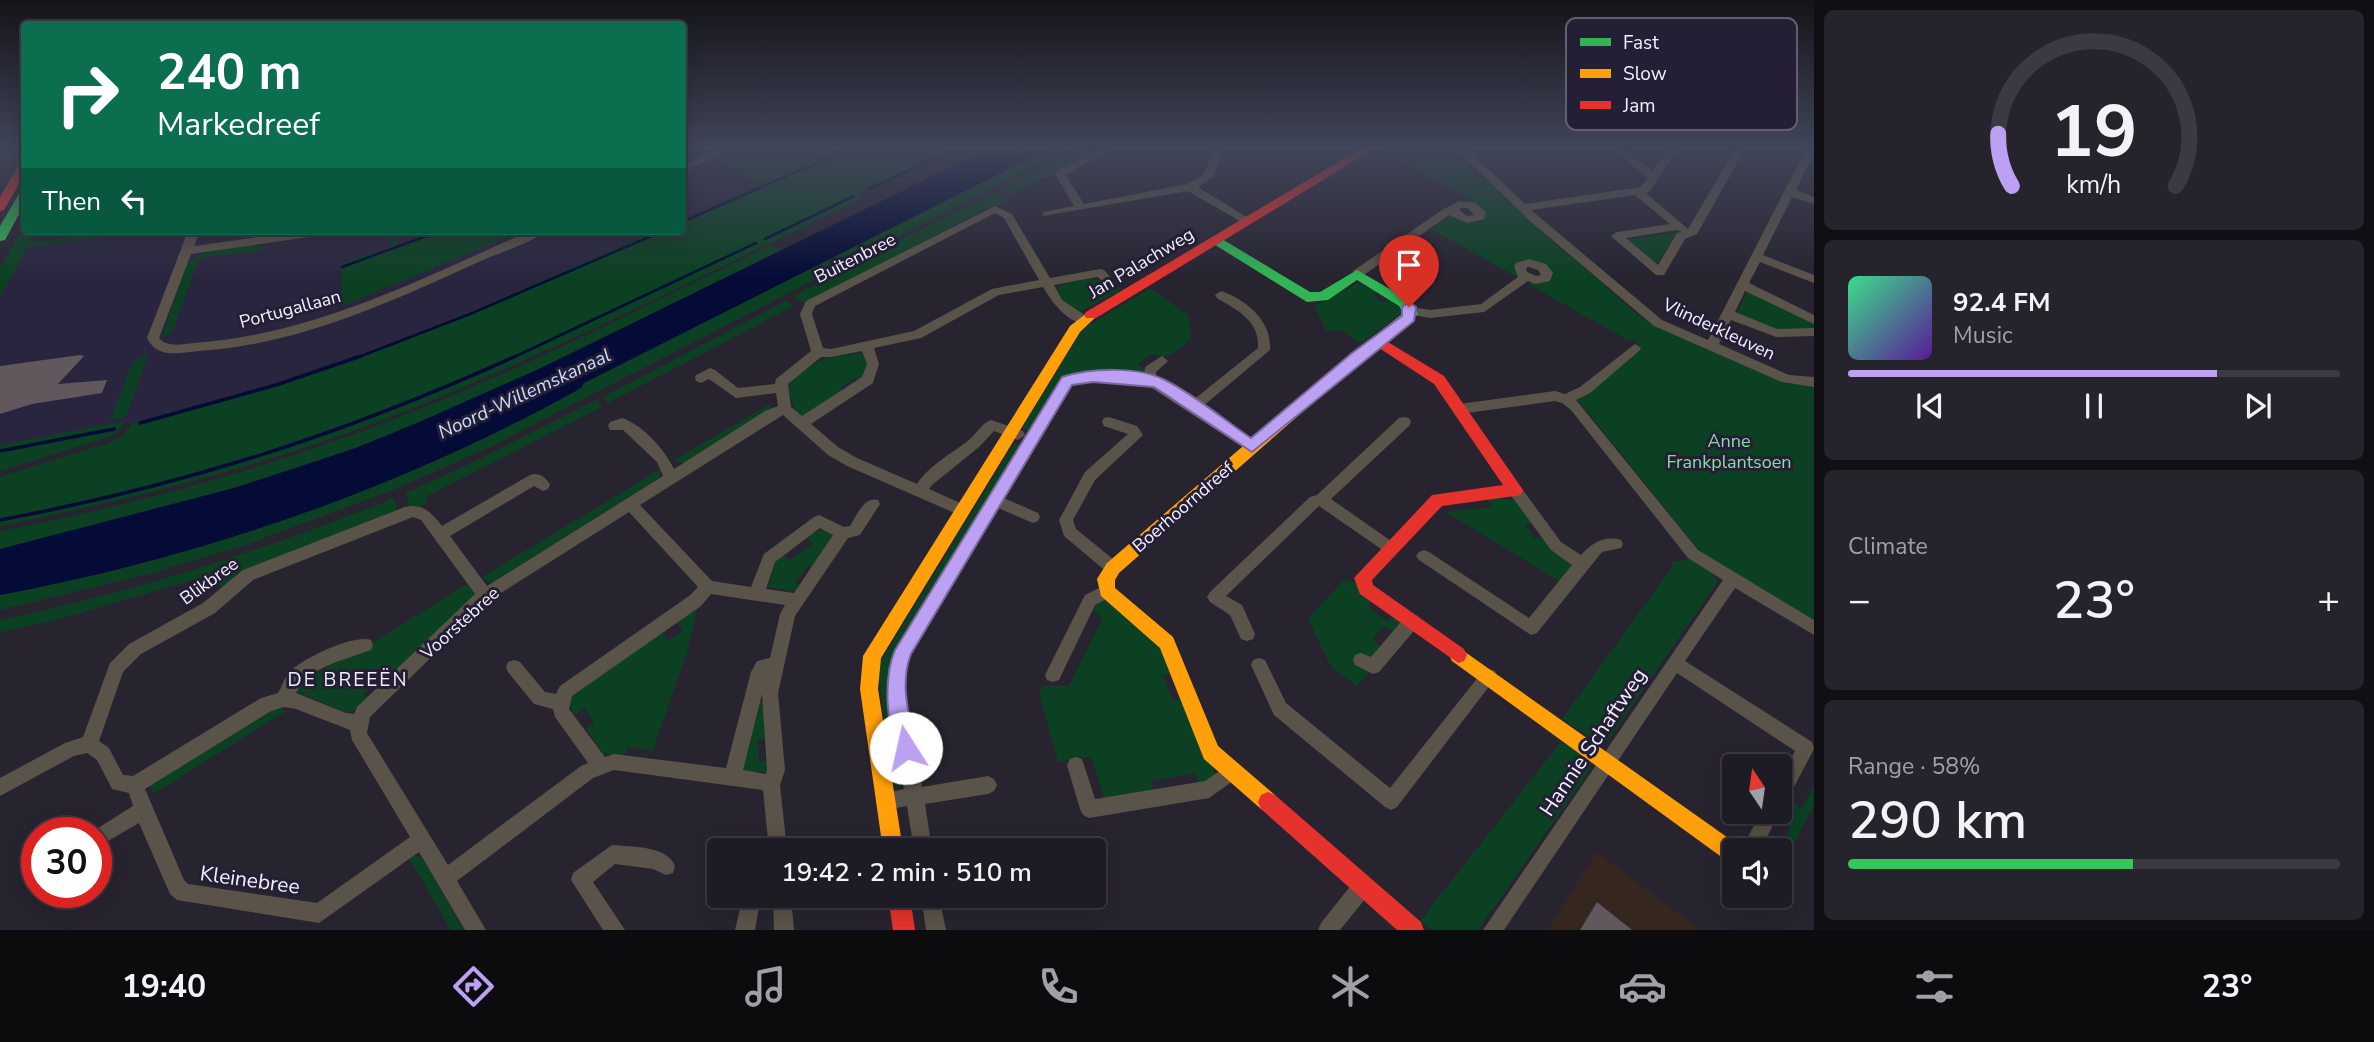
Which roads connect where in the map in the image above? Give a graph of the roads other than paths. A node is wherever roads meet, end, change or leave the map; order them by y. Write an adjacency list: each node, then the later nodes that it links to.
1 (1071, 192): 13 (street)
2 (1162, 192): 13 (street)
3 (1199, 192): 17 (street)
4 (1296, 192): 17 (street, Jan Palachweg)
5 (1506, 192): 14 (street, Vlinderkleuven)
6 (1635, 192): 14 (street)
7 (1638, 192): 18 (street)
8 (1715, 192): 19 (street)
9 (1790, 192): 26 (street)
10 (1791, 192): 12 (street)
11 (21, 200): 23 (street)
12 (1814, 201)
13 (1081, 208): 16 (street)
14 (1522, 208): 41 (street, Vlinderkleuven)
15 (1454, 211): 28 (street)
16 (1046, 214)
17 (1247, 222): 24 (street, Jan Palachweg)
18 (1678, 226): 19 (street); 19 (street)
19 (1691, 234)
20 (192, 235): 25 (street, Portugallaan)
21 (296, 235): 25 (street)
22 (530, 235): 25 (street, Portugallaan)
23 (0, 237)
24 (1217, 240): 28 (street); 36 (street, Jan Palachweg)
25 (186, 251)
26 (1757, 257): 30 (street); 32 (street)
27 (1106, 274): 31 (street)
28 (1357, 274): 34 (street)
29 (1526, 277): 34 (street)
30 (1814, 279)
31 (1046, 283): 36 (street, Buitenbree); 40 (street); 43 (street, Buitenbree)
32 (1743, 285): 35 (street); 37 (street)
33 (1221, 295): 50 (street)
34 (1411, 311): 39 (street, Boerhoorndreef)
35 (1728, 314): 38 (street); 41 (street)
36 (1084, 320): 57 (street, Jan Palachweg)
37 (1814, 320)
38 (1814, 331)
39 (1378, 341): 52 (street); 59 (street, Boerhoorndreef)
40 (867, 346): 43 (street); 55 (street)
41 (1711, 347): 47 (street, Vlinderkleuven)
42 (1635, 348): 49 (street)
43 (818, 352): 48 (street)
44 (1162, 361): 46 (street)
45 (701, 378): 48 (street)
46 (1150, 380): 50 (street); 58 (street)
47 (1814, 382)
48 (781, 388): 51 (street)
49 (1566, 399): 52 (street); 77 (street)
50 (1194, 406): 59 (street)
51 (785, 409): 55 (street); 60 (street, Voorstebree)
52 (1459, 409): 62 (street)
53 (1109, 422): 76 (street)
54 (1404, 422): 65 (street)
55 (801, 424): 63 (street)
56 (615, 426): 60 (street)
57 (1011, 432): 58 (street); 63 (street); 68 (street, Jan Palachweg)
58 (1031, 440): 64 (street)
59 (1252, 446): 76 (street, Boerhoorndreef)
60 (671, 478): 66 (street, Voorstebree)
61 (543, 485): 71 (street)
62 (1515, 489): 73 (street); 75 (street)
63 (920, 491): 68 (street)
64 (994, 500): 69 (street); 108 (street)
65 (1321, 500): 73 (street); 85 (street)
66 (630, 504): 78 (street); 81 (street, Voorstebree)
67 (873, 504): 70 (street)
68 (962, 510): 109 (street, Jan Palachweg)
69 (1033, 517)
70 (844, 533): 80 (street); 82 (street)
71 (441, 534): 81 (street, Blikbree); 97 (street, Blikbree)
72 (1616, 544): 75 (street)
73 (1389, 547): 83 (street)
74 (1424, 556): 75 (street)
75 (1582, 564)
76 (1113, 568): 79 (street)
77 (1732, 579): 84 (street); 88 (street, Hannie Schaftweg)
78 (708, 587): 80 (street); 95 (street)
79 (1107, 591): 91 (street); 101 (street)
80 (757, 593): 82 (street)
81 (485, 595): 96 (street, Voorstebree)
82 (797, 600): 93 (street)
83 (1412, 621): 87 (street); 92 (street)
84 (1814, 628)
85 (1247, 634)
86 (365, 645): 94 (street)
87 (1361, 660)
88 (1675, 663): 98 (street, Hannie Schaftweg); 102 (street)
89 (1259, 666): 92 (street)
90 (514, 667): 95 (street)
91 (1053, 675)
92 (1489, 676): 98 (street)
93 (762, 693): 103 (street); 105 (street)
94 (284, 698): 96 (street); 104 (street)
95 (561, 702): 99 (street)
96 (359, 723): 115 (street)
97 (89, 744): 104 (street); 107 (street)
98 (1607, 762): 116 (street); 132 (street, Hannie Schaftweg)
99 (600, 765): 103 (street); 118 (street)
100 (1076, 765): 101 (street)
101 (1231, 772): 119 (street)
102 (1792, 774)
103 (732, 778): 105 (street)
104 (135, 785): 110 (street, Kleinebree)
105 (771, 785): 112 (street)
106 (988, 785): 108 (street)
107 (0, 788)
108 (914, 797): 109 (street); 114 (street)
109 (885, 801): 113 (street, Jan Palachweg)
110 (143, 810): 111 (street); 115 (street, Kleinebree)
111 (112, 829)
112 (777, 838)
113 (891, 838)
114 (921, 838)
115 (422, 839): 118 (street)
116 (1722, 845)
117 (666, 866): 125 (street)
118 (446, 878): 124 (street)
119 (1363, 886): 130 (street); 131 (street)
120 (750, 908): 126 (street)
121 (783, 908): 127 (street)
122 (901, 908): 128 (street)
123 (932, 908): 129 (street)
124 (476, 930)
125 (615, 930)
126 (745, 930)
127 (784, 930)
128 (904, 930)
129 (936, 930)
130 (1328, 930)
131 (1413, 930)
132 (1493, 930)

